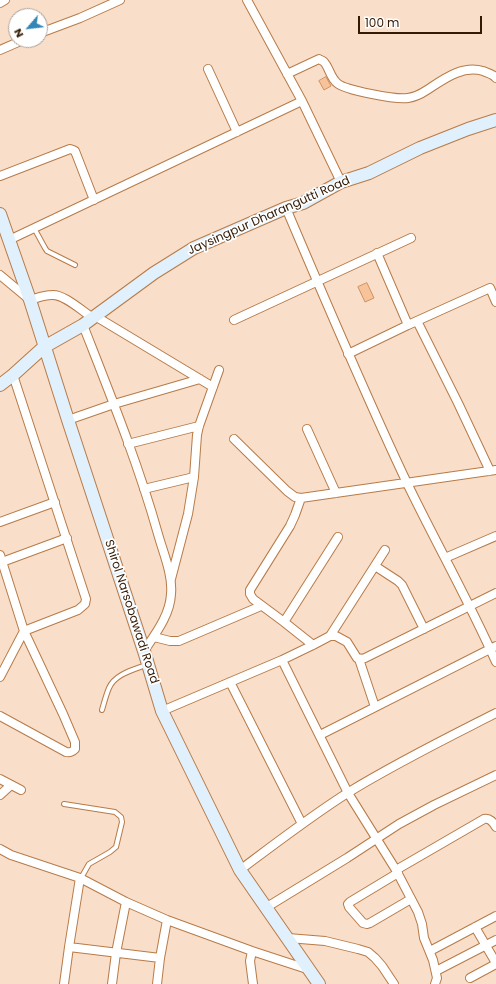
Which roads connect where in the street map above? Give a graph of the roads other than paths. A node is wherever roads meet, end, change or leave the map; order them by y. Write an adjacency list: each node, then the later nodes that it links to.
1 (5, 0): 4 (street)
2 (120, 0): 5 (street)
3 (247, 0): 7 (street)
4 (0, 2)
5 (48, 30)
6 (208, 69): 11 (street)
7 (287, 74): 8 (street); 9 (street)
8 (496, 78)
9 (302, 101): 11 (street); 13 (street)
10 (496, 120): 13 (main road, Jaysingpur Dharangutti Road)
11 (237, 132): 14 (street)
12 (0, 176): 14 (street)
13 (341, 182): 15 (main road, Jaysingpur Dharangutti Road)
14 (94, 200): 17 (street)
15 (286, 208): 23 (street); 26 (main road, Jaysingpur Dharangutti Road)
16 (0, 214): 19 (main road, Shirol Narsobawadi Road)
17 (34, 228): 19 (street); 21 (lane)
18 (411, 238): 20 (street)
19 (9, 240): 24 (main road, Shirol Narsobawadi Road)
20 (377, 254): 23 (street); 29 (street)
21 (75, 265)
22 (0, 274): 24 (street)
23 (317, 282): 27 (street); 31 (street)
24 (30, 300): 26 (street); 30 (main road, Shirol Narsobawadi Road)
25 (496, 302): 28 (street)
26 (90, 320): 30 (main road, Jaysingpur Dharangutti Road); 34 (street); 37 (street)
27 (234, 320)
28 (417, 321): 29 (street); 43 (street)
29 (408, 325): 31 (street)
30 (44, 347): 33 (main road, Jaysingpur Dharangutti Road); 38 (main road, Shirol Narsobawadi Road)
31 (348, 354): 45 (street)
32 (219, 370): 36 (street)
33 (13, 375): 35 (main road, Jaysingpur Dharangutti Road); 49 (street)
34 (200, 379): 36 (street); 37 (street)
35 (0, 384)
36 (213, 386): 39 (street)
37 (114, 404): 38 (street); 42 (street)
38 (68, 420): 70 (main road, Shirol Narsobawadi Road)
39 (199, 426): 42 (street); 44 (street)
40 (307, 429): 47 (street)
41 (234, 439): 48 (street)
42 (128, 444): 46 (street)
43 (493, 470): 45 (street)
44 (194, 477): 46 (street); 58 (street)
45 (408, 483): 47 (street); 55 (street)
46 (144, 489): 58 (street)
47 (336, 493): 48 (street)
48 (301, 498): 61 (street)
49 (55, 502): 50 (street); 53 (street)
50 (0, 522)
51 (338, 536): 63 (street)
52 (496, 536): 55 (street)
53 (67, 538): 56 (street); 65 (street)
54 (385, 550): 57 (street)
55 (444, 558): 62 (street)
56 (1, 559): 59 (street)
57 (376, 566): 64 (street); 66 (street)
58 (171, 579): 67 (street)
59 (4, 581): 65 (street)
60 (496, 593): 62 (street)
61 (261, 606): 63 (street); 67 (street)
62 (470, 606): 64 (street); 69 (street)
63 (284, 622): 68 (street)
64 (424, 628): 71 (street)
65 (24, 631): 75 (street); 81 (street)
66 (330, 636): 68 (street); 71 (street)
67 (154, 637): 70 (street)
68 (313, 646): 72 (street)
69 (493, 648): 73 (street); 77 (street)
70 (144, 651): 74 (main road, Shirol Narsobawadi Road)
71 (359, 659): 77 (street)
72 (282, 660): 76 (street); 82 (street)
73 (496, 662)
74 (148, 664): 78 (lane); 79 (main road, Shirol Narsobawadi Road)
75 (0, 677)
76 (230, 682): 79 (street); 90 (street)
77 (375, 707): 82 (street)
78 (102, 710)
79 (162, 711): 94 (main road, Shirol Narsobawadi Road)
80 (496, 712): 87 (street)
81 (0, 716)
82 (320, 735): 87 (street)
83 (496, 775): 92 (street)
84 (0, 779): 85 (street)
85 (11, 785): 86 (street); 88 (street)
86 (21, 790)
87 (348, 792): 90 (street); 92 (street)
88 (0, 795)
89 (64, 804): 96 (lane)
90 (302, 824): 94 (street)
91 (496, 827): 95 (street)
92 (378, 838): 95 (street); 99 (street)
93 (0, 849): 96 (street)
94 (240, 870): 99 (main road, Shirol Narsobawadi Road)
95 (397, 872): 97 (street); 97 (street)
96 (80, 878): 98 (street); 106 (street)
97 (411, 900): 108 (street)
98 (126, 902): 101 (street); 109 (street)
99 (267, 907): 103 (main road, Shirol Narsobawadi Road)
100 (496, 916): 102 (street)
101 (167, 920): 107 (street); 110 (street)
102 (475, 927): 105 (street); 108 (street)
103 (288, 938): 112 (main road, Shirol Narsobawadi Road); 120 (street)
104 (496, 940): 105 (street)
105 (486, 945): 111 (street); 113 (street)
106 (69, 947): 109 (street); 115 (street)
107 (252, 951): 112 (street); 118 (street)
108 (430, 952): 113 (street)
109 (116, 953): 110 (street); 116 (street)
110 (160, 958): 117 (street)
111 (496, 963): 114 (street)
112 (310, 970): 119 (main road, Shirol Narsobawadi Road)
113 (436, 971): 121 (street)
114 (470, 978)
115 (64, 984)
116 (112, 984)
117 (157, 984)
118 (253, 984)
119 (319, 984)
120 (394, 984)
121 (435, 984)

